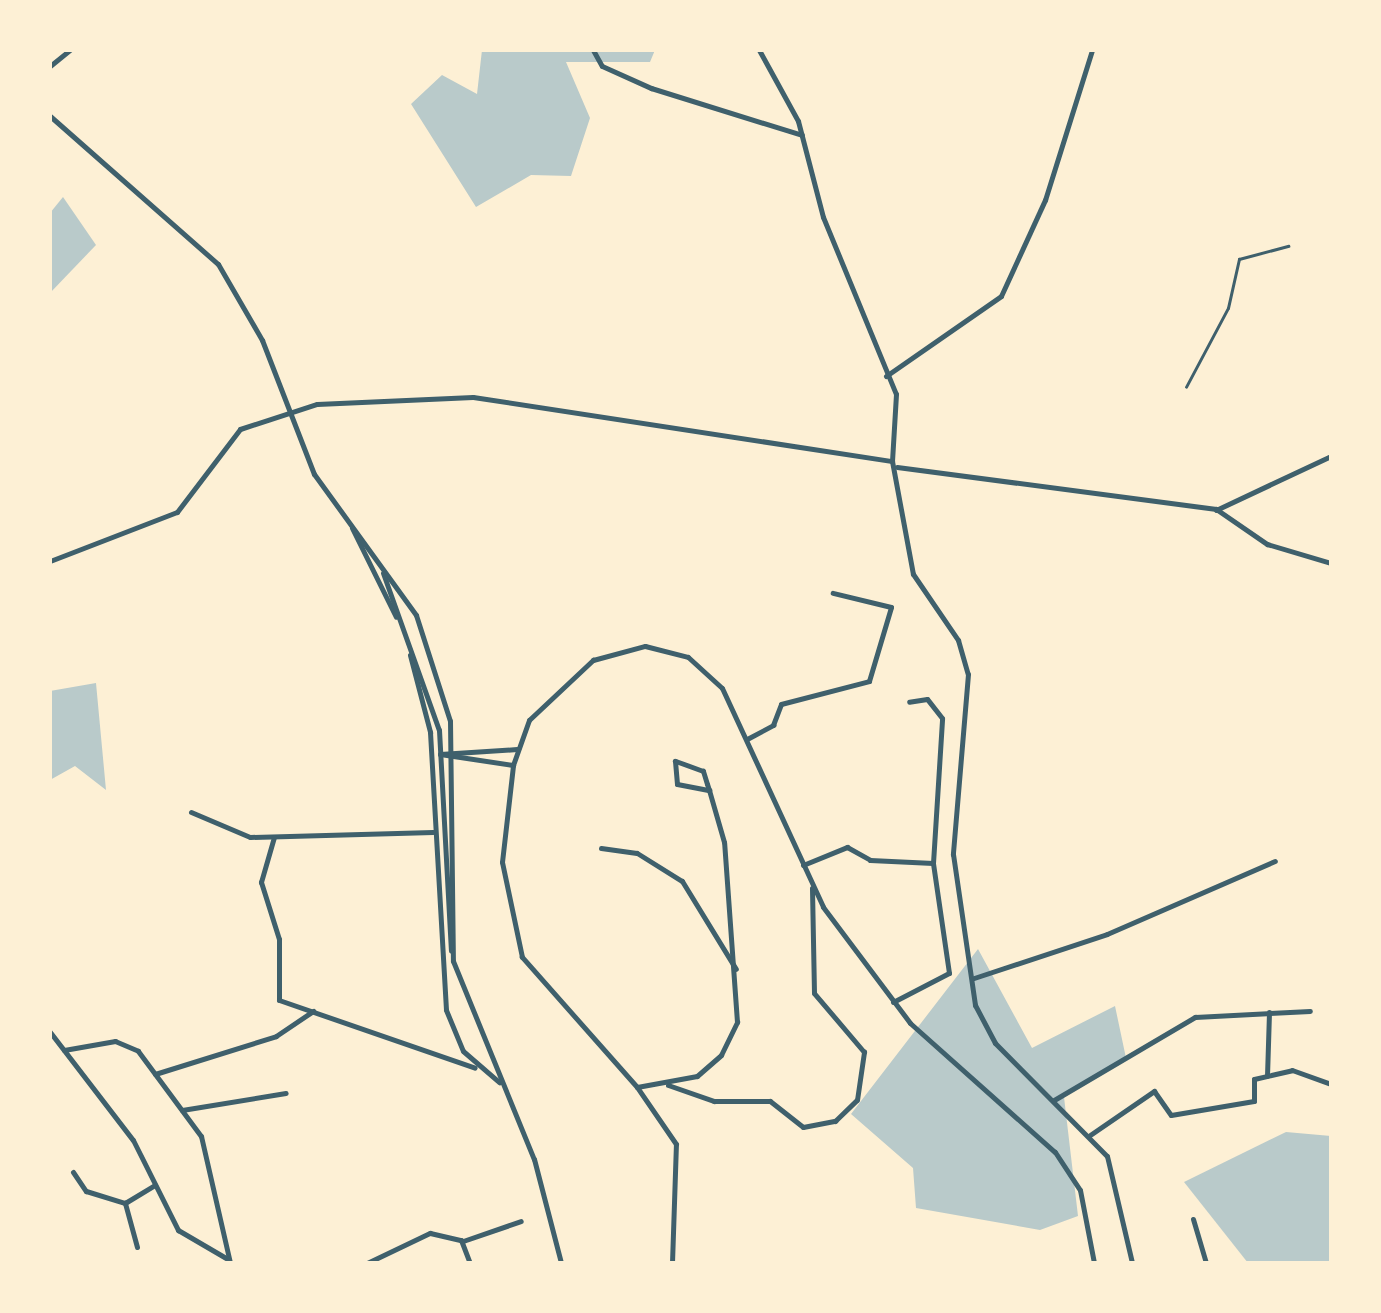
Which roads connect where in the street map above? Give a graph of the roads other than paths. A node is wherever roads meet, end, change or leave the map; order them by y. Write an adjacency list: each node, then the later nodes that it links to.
1 (70, 50): 5 (street)
2 (593, 50): 8 (street)
3 (760, 50): 8 (street)
4 (1092, 50): 11 (street)
5 (50, 66)
6 (50, 116): 13 (street)
7 (1331, 118): 9 (street)
8 (802, 135): 11 (street)
9 (1331, 171)
10 (1288, 246): 12 (lane)
11 (886, 376): 15 (street)
12 (1186, 386)
13 (289, 409): 15 (street); 17 (street); 19 (street)
14 (1331, 456): 16 (street)
15 (895, 464): 16 (street); 40 (street)
16 (1216, 510): 20 (street)
17 (351, 527): 18 (street); 31 (street)
18 (377, 560): 25 (street); 26 (street)
19 (50, 561)
20 (1331, 563)
21 (833, 593): 23 (street)
22 (908, 702): 35 (street)
23 (746, 740): 24 (street); 36 (street)
24 (516, 749): 25 (street); 28 (street)
25 (453, 750): 26 (street); 27 (street)
26 (440, 754): 27 (street); 38 (street)
27 (454, 761): 28 (street); 38 (street)
28 (513, 764): 53 (street)
29 (709, 790): 29 (street); 39 (street)
30 (190, 812): 32 (street)
31 (433, 832): 32 (street); 47 (street)
32 (274, 838): 42 (street)
33 (601, 848): 39 (street)
34 (1275, 861): 40 (street)
35 (932, 863): 36 (street); 41 (street)
36 (803, 865): 37 (street)
37 (812, 885): 41 (street); 52 (street)
38 (453, 961): 50 (street)
39 (739, 976): 52 (street)
40 (974, 978): 55 (street)
41 (893, 1002): 70 (street)
42 (313, 1011): 47 (street); 48 (street)
43 (1310, 1011): 44 (street)
44 (1269, 1012): 49 (street); 55 (street)
45 (50, 1032): 46 (street)
46 (64, 1050): 48 (street); 59 (street)
47 (476, 1068): 50 (street)
48 (155, 1074): 56 (street)
49 (1268, 1076): 51 (street); 57 (street)
50 (500, 1082): 68 (street)
51 (1331, 1084)
52 (668, 1085): 53 (street)
53 (637, 1087): 69 (street)
54 (286, 1093): 56 (street)
55 (1054, 1100): 57 (street)
56 (182, 1110): 65 (street)
57 (1090, 1135): 71 (street)
58 (72, 1172): 60 (street)
59 (156, 1184): 60 (street); 65 (street)
60 (125, 1203): 64 (street)
61 (1193, 1220): 72 (street)
62 (521, 1221): 63 (street)
63 (462, 1242): 66 (street); 67 (street)
64 (137, 1247)
65 (229, 1261)
66 (367, 1263)
67 (470, 1263)
68 (562, 1263)
69 (672, 1263)
70 (1094, 1263)
71 (1132, 1263)
72 (1206, 1263)

